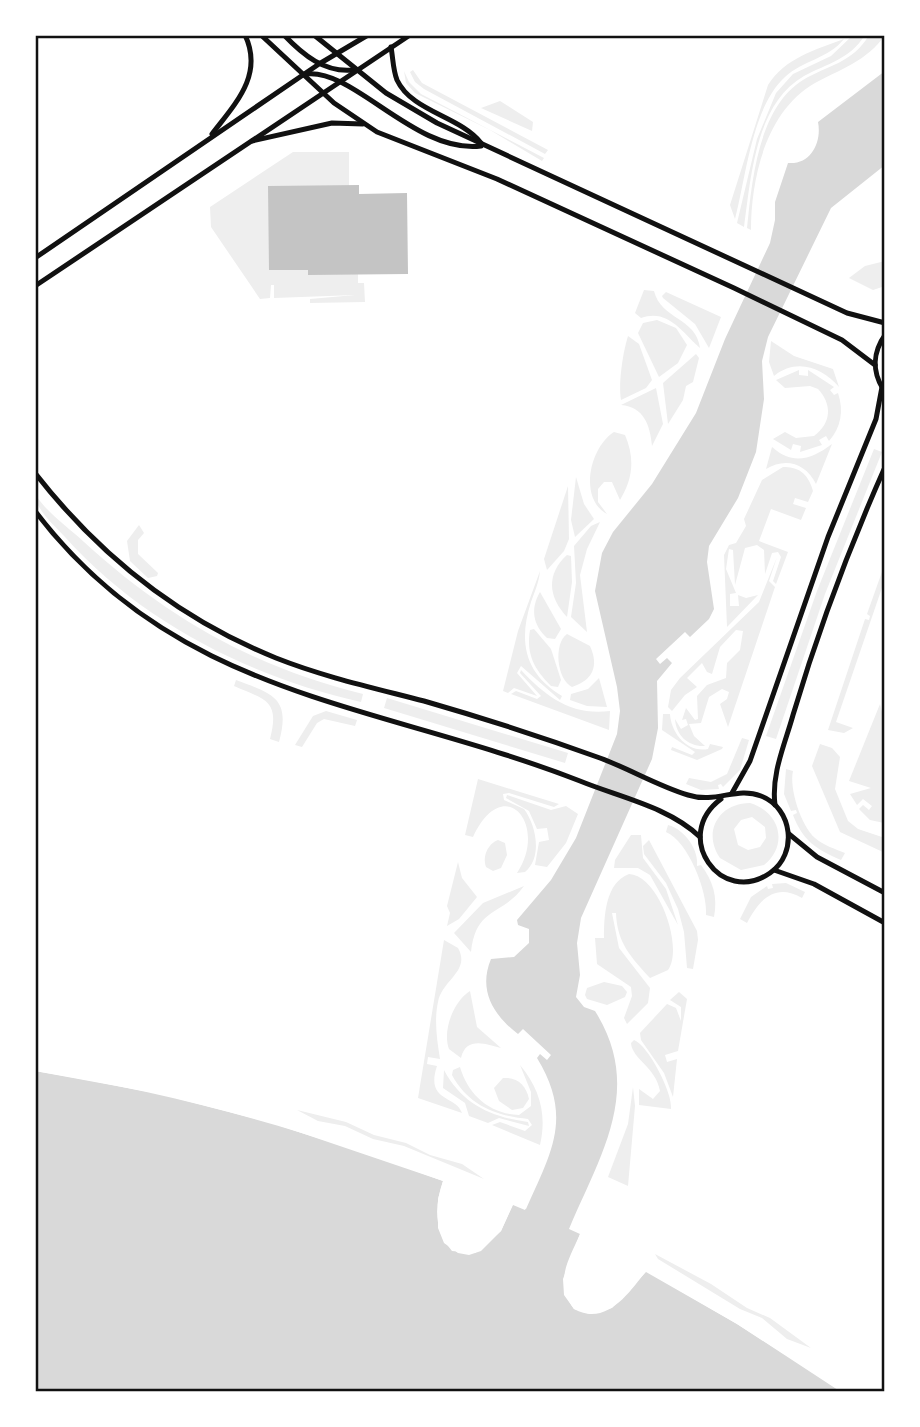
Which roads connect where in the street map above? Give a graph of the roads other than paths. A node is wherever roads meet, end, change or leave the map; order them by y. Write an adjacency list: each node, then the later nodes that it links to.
1 (245, 35): 15 (street)
2 (261, 35): 11 (street)
3 (285, 35): 9 (street)
4 (314, 35): 8 (street)
5 (368, 35): 8 (street)
6 (410, 35): 7 (street)
7 (391, 47): 10 (street); 17 (street)
8 (335, 54): 9 (street); 10 (street)
9 (319, 64): 10 (street); 11 (street)
10 (356, 70): 12 (street); 17 (street)
11 (303, 75): 12 (street); 13 (street); 15 (street)
12 (340, 81): 13 (street); 17 (street)
13 (322, 93): 14 (street); 16 (street)
14 (364, 124): 16 (street); 22 (street)
15 (207, 140): 18 (street)
16 (249, 141): 19 (street)
17 (483, 146): 20 (street)
18 (35, 258)
19 (35, 286)
20 (885, 323)
21 (885, 335): 22 (street)
22 (875, 365): 23 (street)
23 (883, 389): 27 (street)
24 (885, 467): 29 (street)
25 (35, 473): 28 (street)
26 (35, 511): 31 (street)
27 (731, 794): 28 (street); 29 (street)
28 (722, 799): 31 (street)
29 (775, 805): 30 (street)
30 (789, 834): 32 (street); 33 (street)
31 (700, 837): 32 (street)
32 (774, 870): 34 (street)
33 (885, 892)
34 (885, 923)

